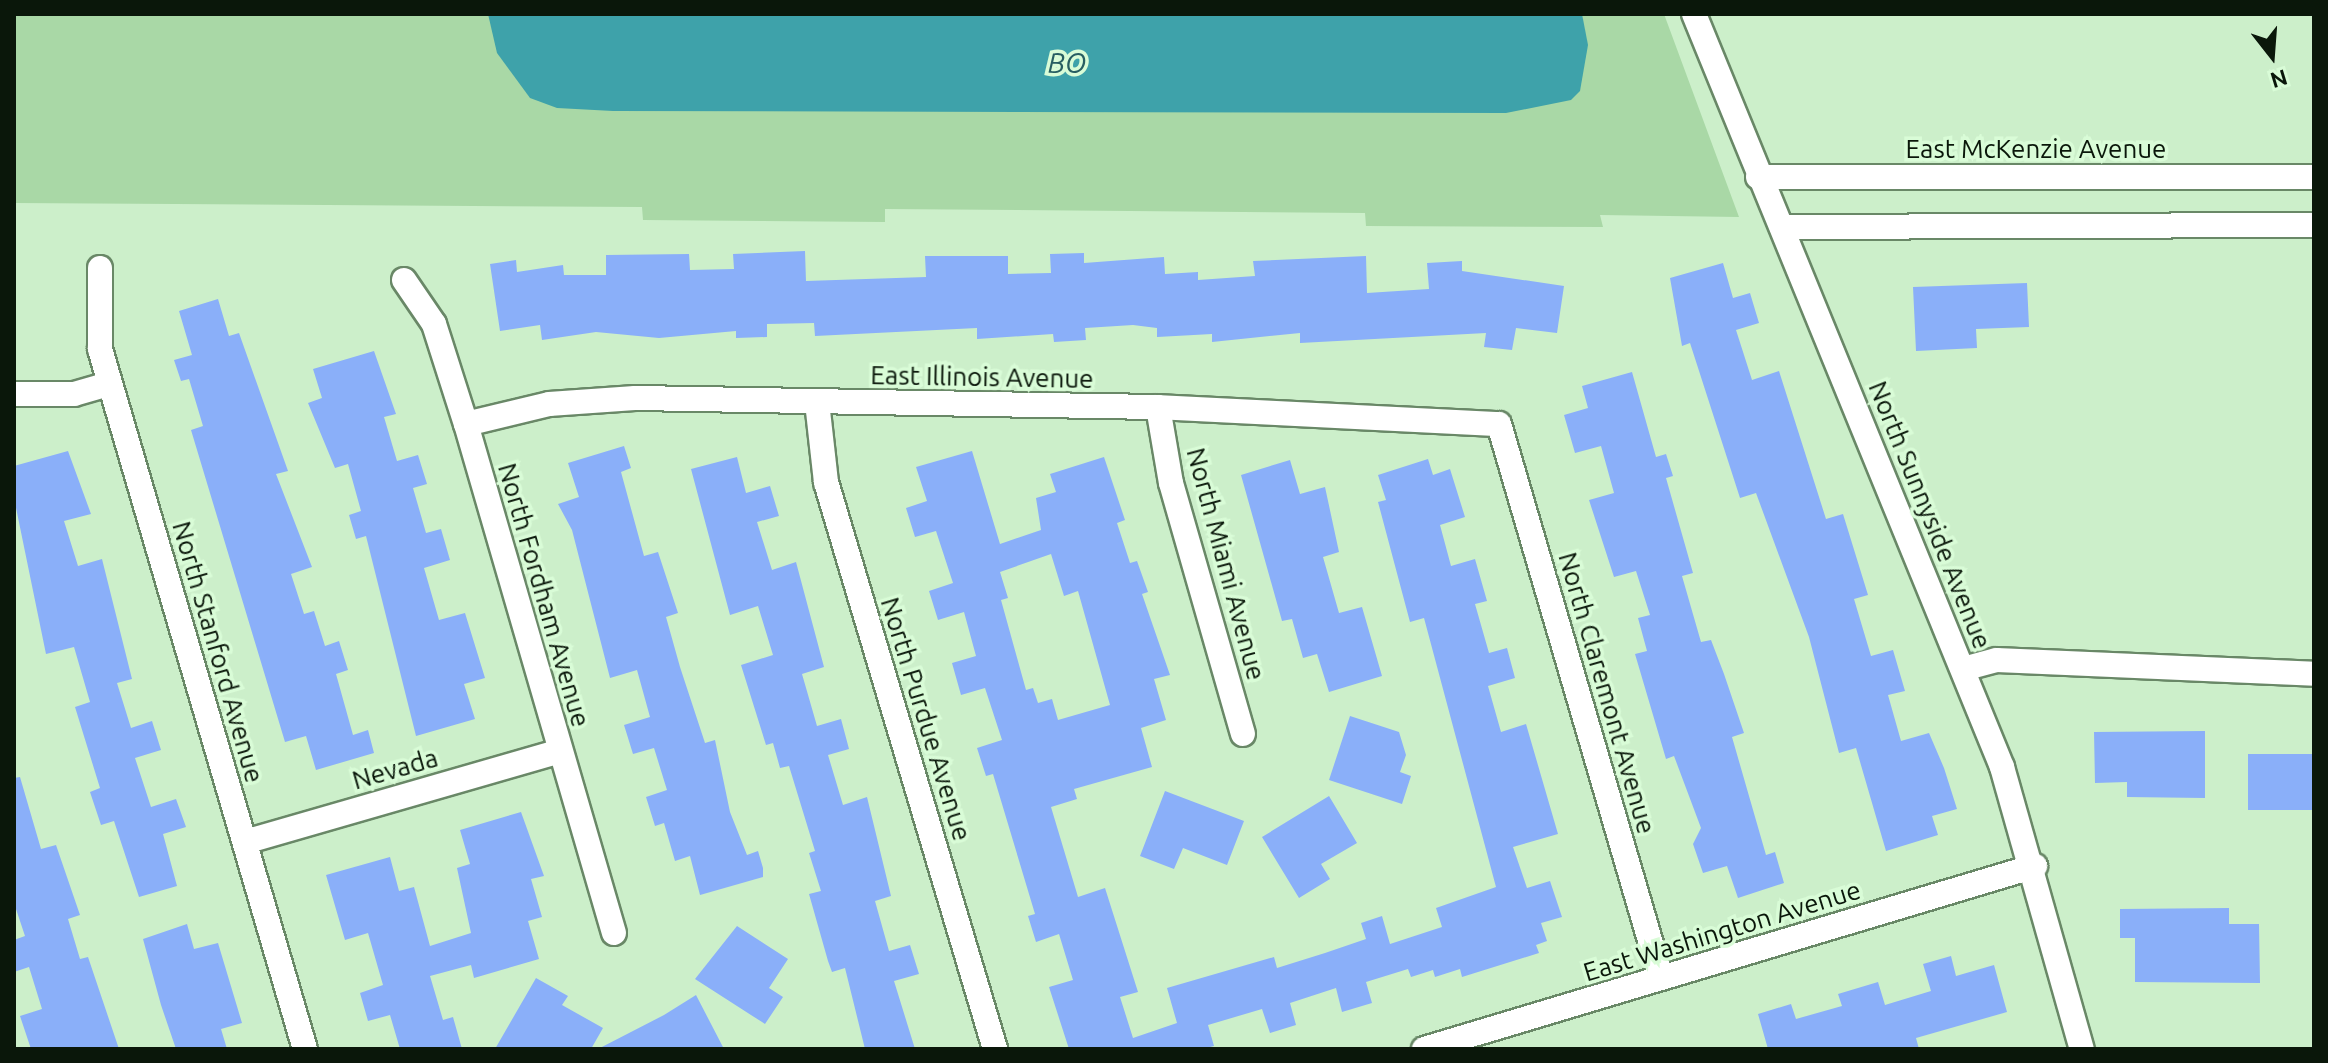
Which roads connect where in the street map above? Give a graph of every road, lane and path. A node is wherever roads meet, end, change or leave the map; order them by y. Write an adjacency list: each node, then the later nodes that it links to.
1 (1694, 14): 2 (street, North Sunnyside Avenue)
2 (1758, 177): 3 (street, East McKenzie Avenue); 5 (street, North Sunnyside Avenue)
3 (2314, 177)
4 (2314, 225): 5 (street)
5 (1782, 227): 14 (street, North Sunnyside Avenue)
6 (100, 268): 8 (street, North Stanford Avenue)
7 (404, 280): 12 (street, North Fordham Avenue)
8 (110, 384): 9 (street); 18 (street, North Stanford Avenue)
9 (14, 394)
10 (817, 402): 11 (street, East Illinois Avenue); 12 (street, East Illinois Avenue); 23 (street, North Purdue Avenue)
11 (1158, 407): 13 (street, East Illinois Avenue); 16 (street, North Miami Avenue)
12 (466, 424): 17 (street, North Fordham Avenue)
13 (1499, 424): 21 (street, North Claremont Avenue)
14 (1963, 669): 15 (street); 19 (street, North Sunnyside Avenue)
15 (2314, 674)
16 (1243, 734)
17 (560, 751): 18 (street, Nevada); 20 (street, North Fordham Avenue)
18 (245, 842): 22 (street, North Stanford Avenue)
19 (2035, 866): 21 (street, East Washington Avenue); 25 (street, North Sunnyside Avenue)
20 (614, 933)
21 (1661, 978): 24 (street, East Washington Avenue)
22 (305, 1049)
23 (995, 1049)
24 (1424, 1049)
25 (2082, 1049)

